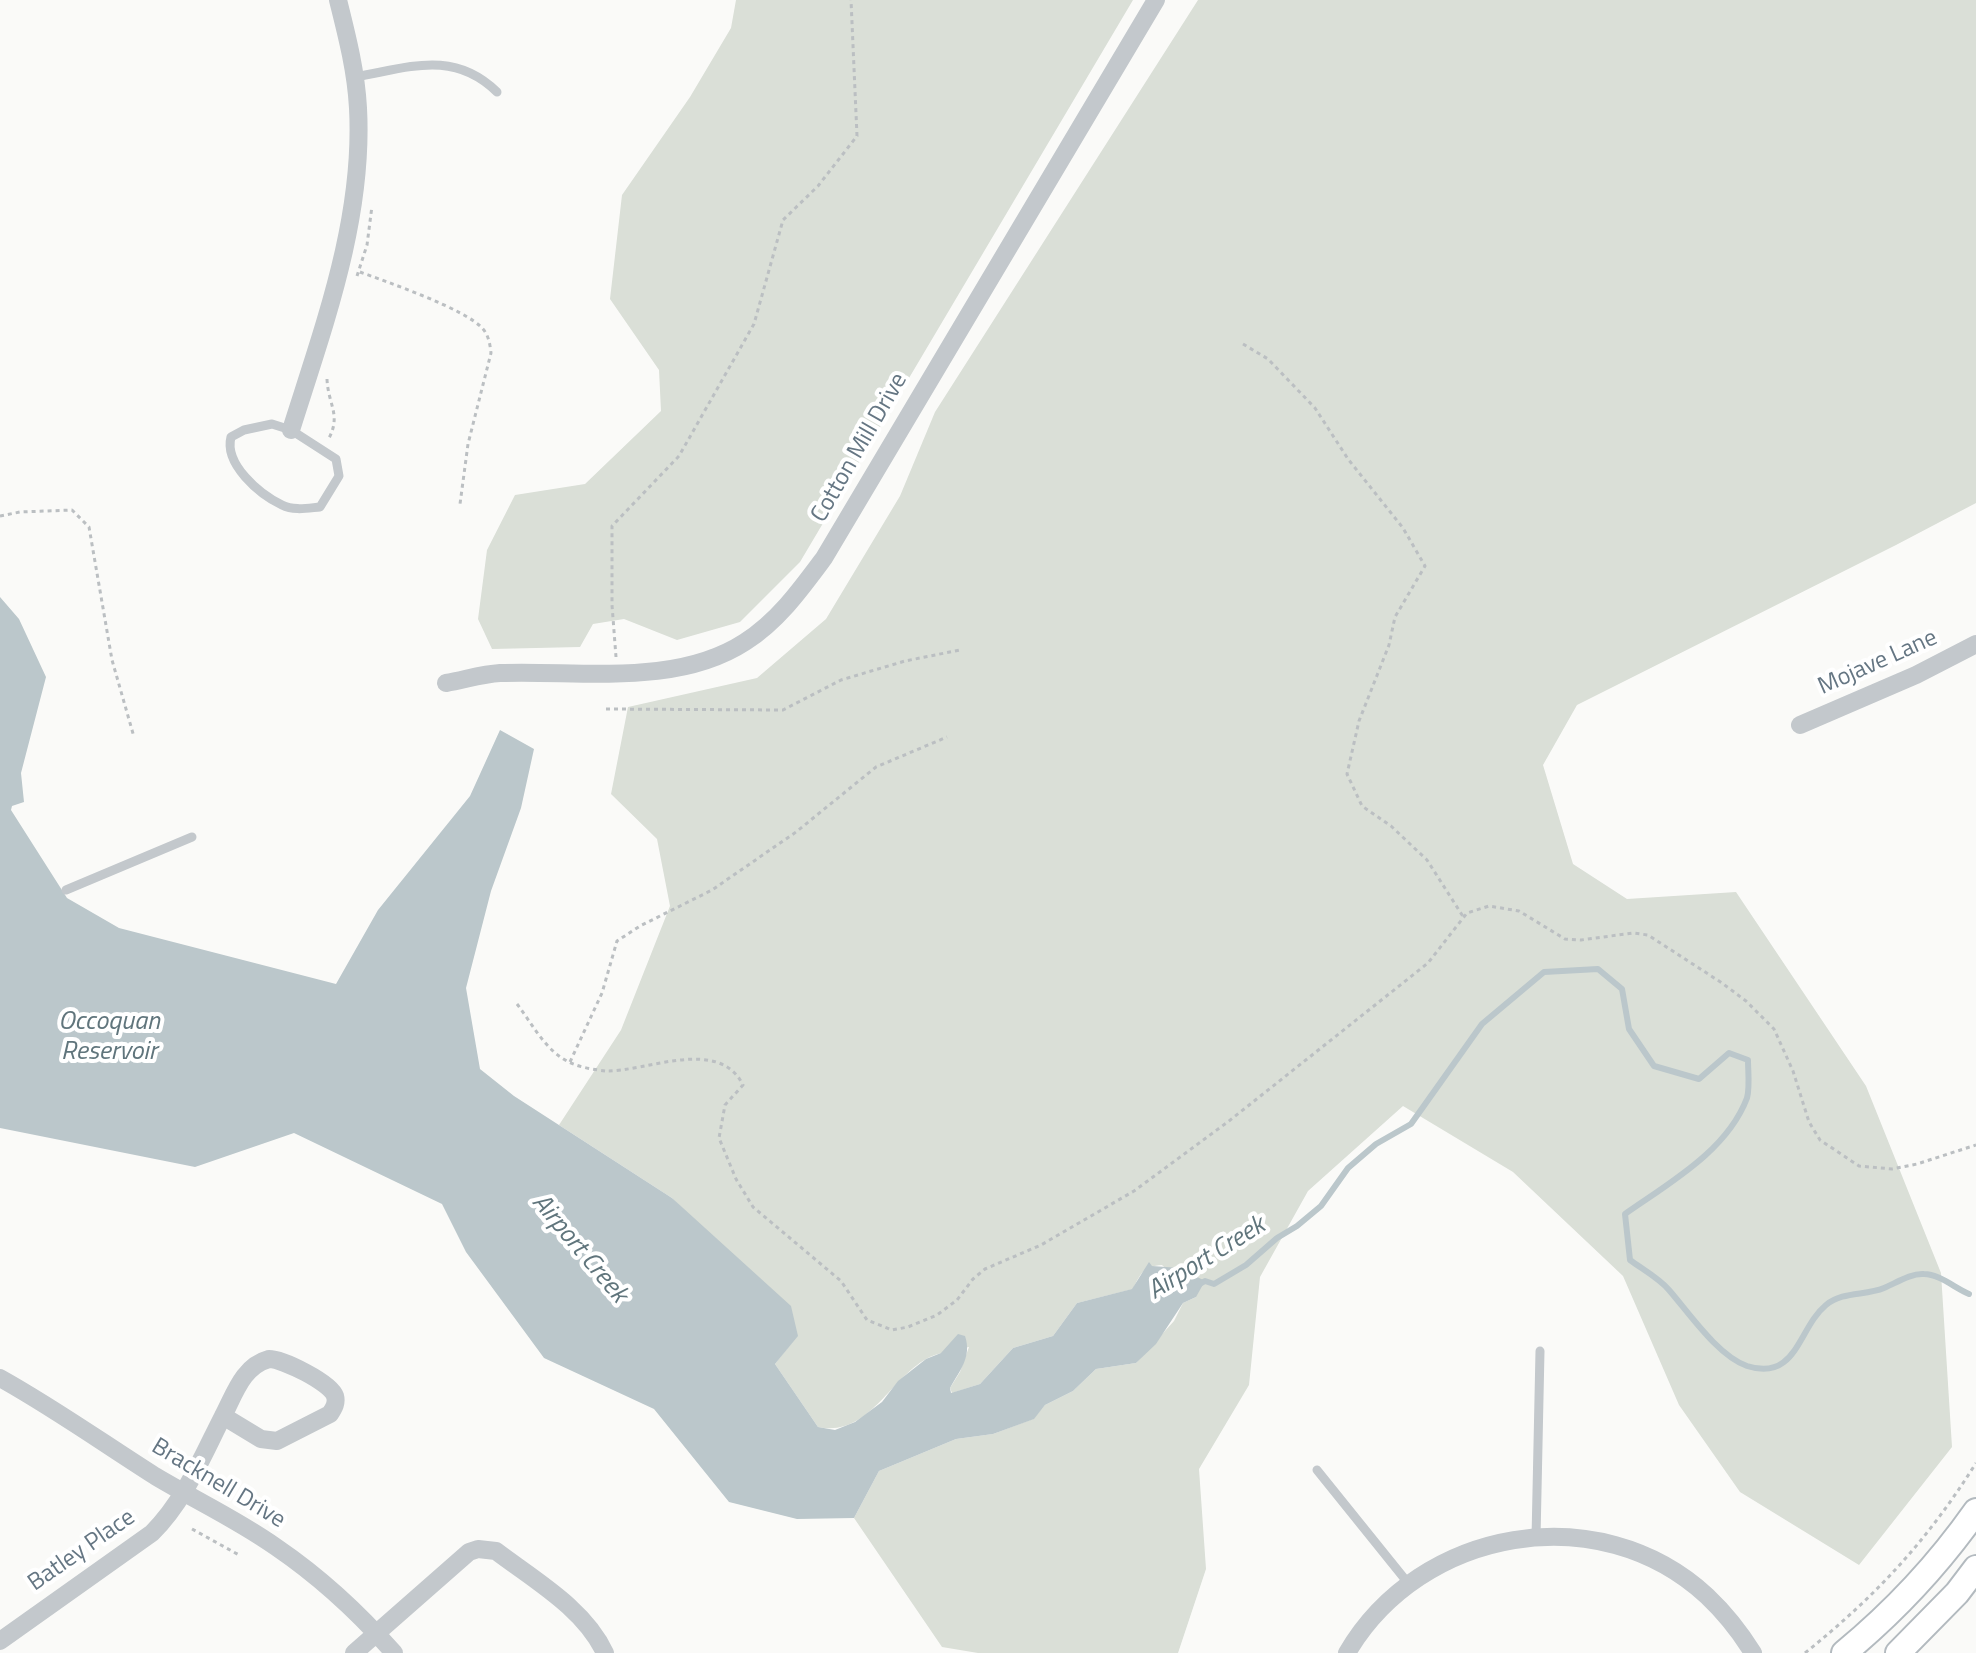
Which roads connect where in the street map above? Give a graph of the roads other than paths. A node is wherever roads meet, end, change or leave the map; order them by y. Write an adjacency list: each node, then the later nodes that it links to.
1 (338, 0): 3 (street)
2 (1156, 0): 7 (street, Cotton Mill Drive)
3 (355, 77): 4 (lane); 5 (street)
4 (497, 92)
5 (291, 430): 5 (lane)
6 (1976, 644): 8 (street, Mojave Lane)
7 (446, 683)
8 (1800, 725)
9 (192, 837): 10 (lane)
10 (66, 890)
11 (1540, 1351): 17 (lane)
12 (0, 1378): 15 (street, Bracknell Drive)
13 (223, 1416): 13 (street); 15 (street, Batley Place)
14 (1317, 1470): 19 (lane)
15 (184, 1492): 20 (street, Bracknell Drive); 21 (street, Batley Place)
16 (1976, 1511): 27 (street)
17 (1536, 1538): 19 (street); 26 (street)
18 (1976, 1568): 28 (street)
19 (1408, 1583): 25 (street)
20 (377, 1634): 22 (street); 23 (street, Bracknell Drive); 24 (street)
21 (0, 1641)
22 (354, 1653)
23 (394, 1653)
24 (605, 1653)
25 (1347, 1653)
26 (1753, 1653)
27 (1844, 1653)
28 (1898, 1653)

